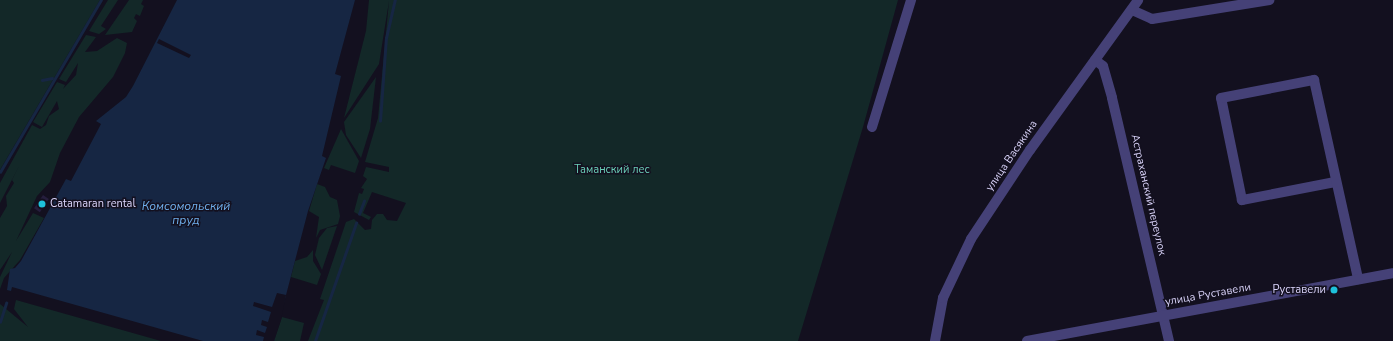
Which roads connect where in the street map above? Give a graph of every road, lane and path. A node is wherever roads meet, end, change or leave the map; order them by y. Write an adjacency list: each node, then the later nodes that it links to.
1 (911, 0): 6 (street)
2 (1138, 0): 4 (street, улица Васякина)
3 (1269, 0): 4 (street)
4 (1132, 10): 5 (street, улица Васякина)
5 (1095, 60): 10 (street, Астраханский переулок); 11 (street, улица Васякина)
6 (872, 127)
7 (1335, 182): 7 (street); 9 (street)
8 (1393, 273): 9 (street, улица Руставели)
9 (1358, 280): 10 (street, улица Руставели)
10 (1164, 315): 12 (street, улица Руставели); 13 (street, Астраханский переулок)
11 (935, 341)
12 (1027, 341)
13 (1168, 341)

